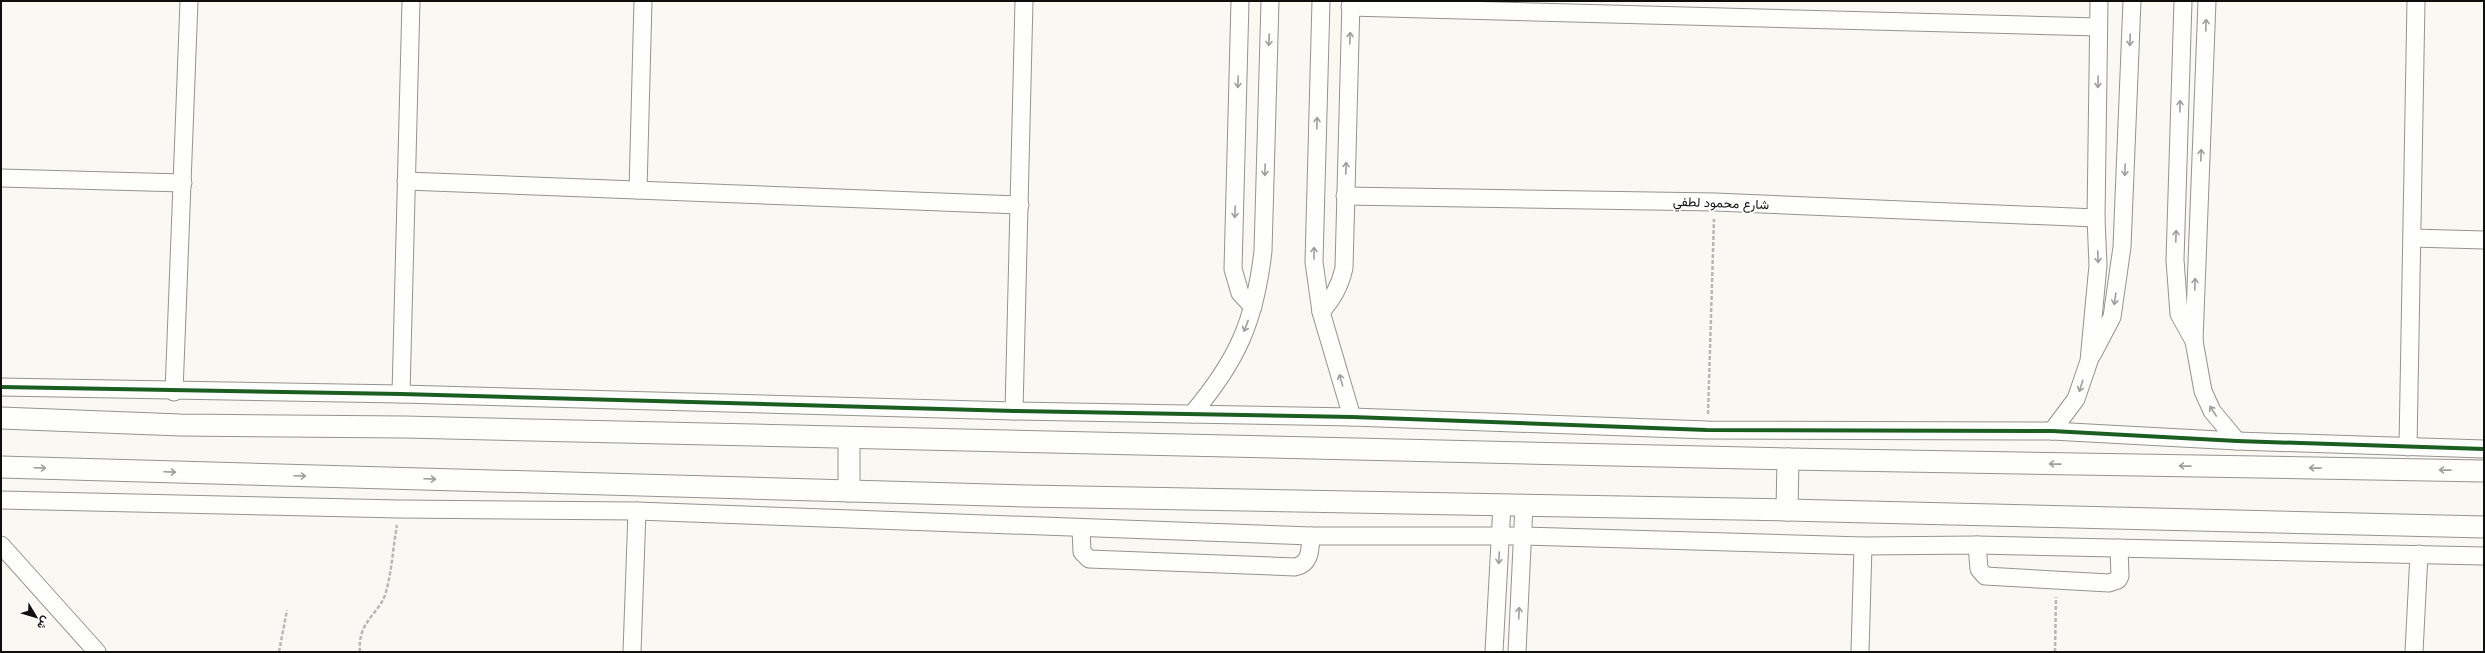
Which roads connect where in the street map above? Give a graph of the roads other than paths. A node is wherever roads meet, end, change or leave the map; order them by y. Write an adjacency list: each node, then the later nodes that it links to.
1 (188, 1): 17 (street)
2 (411, 1): 16 (street)
3 (643, 1): 18 (street)
4 (1024, 1): 20 (street)
5 (1240, 1): 24 (street, one-way to 24)
6 (1270, 1): 24 (street, one-way to 24)
7 (1321, 1): 25 (street, one-way to 7)
8 (2099, 1): 14 (street)
9 (2132, 1): 27 (street, one-way to 27)
10 (2183, 1): 26 (street, one-way to 10)
11 (2207, 1): 26 (street, one-way to 11)
12 (2416, 1): 22 (street)
13 (1350, 4): 14 (street); 19 (street, one-way to 13)
14 (2098, 27): 21 (street, one-way to 21)
15 (1, 178): 17 (street)
16 (406, 181): 18 (street); 30 (street)
17 (183, 183): 29 (street)
18 (638, 190): 20 (street)
19 (1345, 196): 21 (street, شارع محمود لطفي); 25 (street)
20 (1020, 205): 31 (street)
21 (2096, 218): 27 (street, one-way to 27)
22 (2412, 238): 23 (street); 38 (street)
23 (2484, 240)
24 (1253, 307): 32 (street, one-way to 32)
25 (1321, 312): 33 (street, one-way to 25)
26 (2194, 341): 37 (street, one-way to 26)
27 (2088, 361): 35 (street, one-way to 35)
28 (1, 387): 29 (street)
29 (174, 392): 30 (street)
30 (401, 394): 31 (street)
31 (1014, 411): 32 (street)
32 (1192, 414): 33 (street)
33 (1352, 417): 35 (street)
34 (1, 418): 36 (street)
35 (2052, 431): 37 (street)
36 (849, 438): 40 (street); 43 (street)
37 (2237, 441): 38 (street)
38 (2408, 447): 39 (street)
39 (2484, 449)
40 (1788, 459): 42 (street, one-way to 40); 47 (street)
41 (1, 467): 43 (street, one-way to 43)
42 (2484, 471)
43 (849, 491): 45 (street)
44 (1, 500): 48 (street)
45 (1502, 505): 46 (street); 52 (street)
46 (1524, 505): 47 (street); 53 (street)
47 (1787, 510): 49 (street)
48 (637, 511): 50 (street); 61 (street)
49 (2484, 527)
50 (1081, 529): 51 (street); 51 (street)
51 (1311, 536): 52 (street)
52 (1500, 536): 53 (street); 62 (street, one-way to 62)
53 (1522, 536): 56 (street); 63 (street, one-way to 53)
54 (1, 545): 60 (street)
55 (1977, 545): 56 (street); 57 (street); 57 (street)
56 (1862, 546): 64 (street)
57 (2119, 548): 58 (street)
58 (2419, 554): 59 (street); 65 (street)
59 (2484, 556)
60 (97, 652)
61 (632, 652)
62 (1494, 652)
63 (1517, 652)
64 (1860, 652)
65 (2414, 652)

